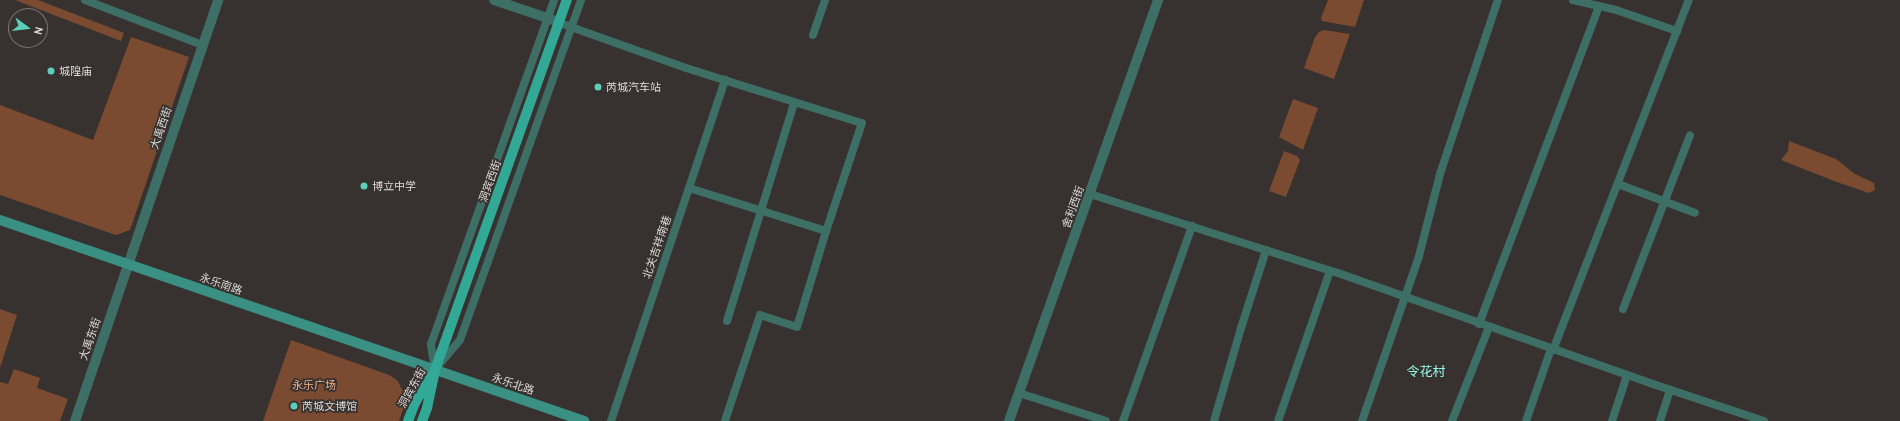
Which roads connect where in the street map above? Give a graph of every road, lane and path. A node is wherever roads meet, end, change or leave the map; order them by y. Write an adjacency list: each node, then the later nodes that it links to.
1 (85, 0): 17 (street)
2 (218, 0): 17 (street, 大禹西街)
3 (494, 0): 13 (street)
4 (554, 0): 13 (street)
5 (567, 0): 13 (main road, 洞宾西街)
6 (581, 0): 14 (street)
7 (825, 0): 16 (street)
8 (1158, 0): 23 (street, 舍利西街)
9 (1498, 0): 33 (street)
10 (1573, 0): 12 (street)
11 (1688, 0): 15 (street)
12 (1599, 6): 15 (street); 36 (street)
13 (554, 21): 14 (street); 39 (main road, 洞宾西街)
14 (572, 27): 18 (street); 39 (street)
15 (1677, 31): 21 (street)
16 (813, 35)
17 (202, 45): 31 (street, 大禹西街)
18 (725, 80): 19 (street); 22 (street, 北关吉祥南巷)
19 (794, 103): 25 (street); 29 (street)
20 (1690, 135): 24 (street)
21 (1618, 184): 24 (street); 38 (street)
22 (689, 188): 25 (street); 47 (street, 北关吉祥南巷)
23 (1090, 194): 28 (street); 42 (street, 舍利西街)
24 (1665, 202): 26 (street); 34 (street)
25 (761, 211): 29 (street); 35 (street)
26 (1695, 214)
27 (0, 220): 31 (main road, 永乐南路)
28 (1192, 226): 30 (street); 51 (street)
29 (826, 231): 48 (street)
30 (1266, 250): 32 (street); 52 (street)
31 (128, 265): 39 (main road, 永乐南路); 43 (street, 大禹东街)
32 (1330, 271): 33 (street); 53 (street)
33 (1406, 298): 36 (street); 54 (street)
34 (1623, 309)
35 (727, 321)
36 (1479, 324): 37 (street)
37 (1489, 327): 38 (street); 55 (street)
38 (1552, 349): 40 (street); 56 (street)
39 (435, 370): 44 (main road, 洞宾东街); 45 (main road, 洞宾东街); 46 (main road, 永乐北路)
40 (1627, 375): 41 (street); 57 (street)
41 (1670, 390): 58 (street); 59 (street)
42 (1019, 393): 49 (street, 舍利西街); 50 (street)
43 (74, 421)
44 (408, 421)
45 (422, 421)
46 (581, 421)
47 (611, 421)
48 (725, 421)
49 (1009, 421)
50 (1106, 421)
51 (1123, 421)
52 (1214, 421)
53 (1278, 421)
54 (1362, 421)
55 (1452, 421)
56 (1526, 421)
57 (1612, 421)
58 (1660, 421)
59 (1764, 421)

